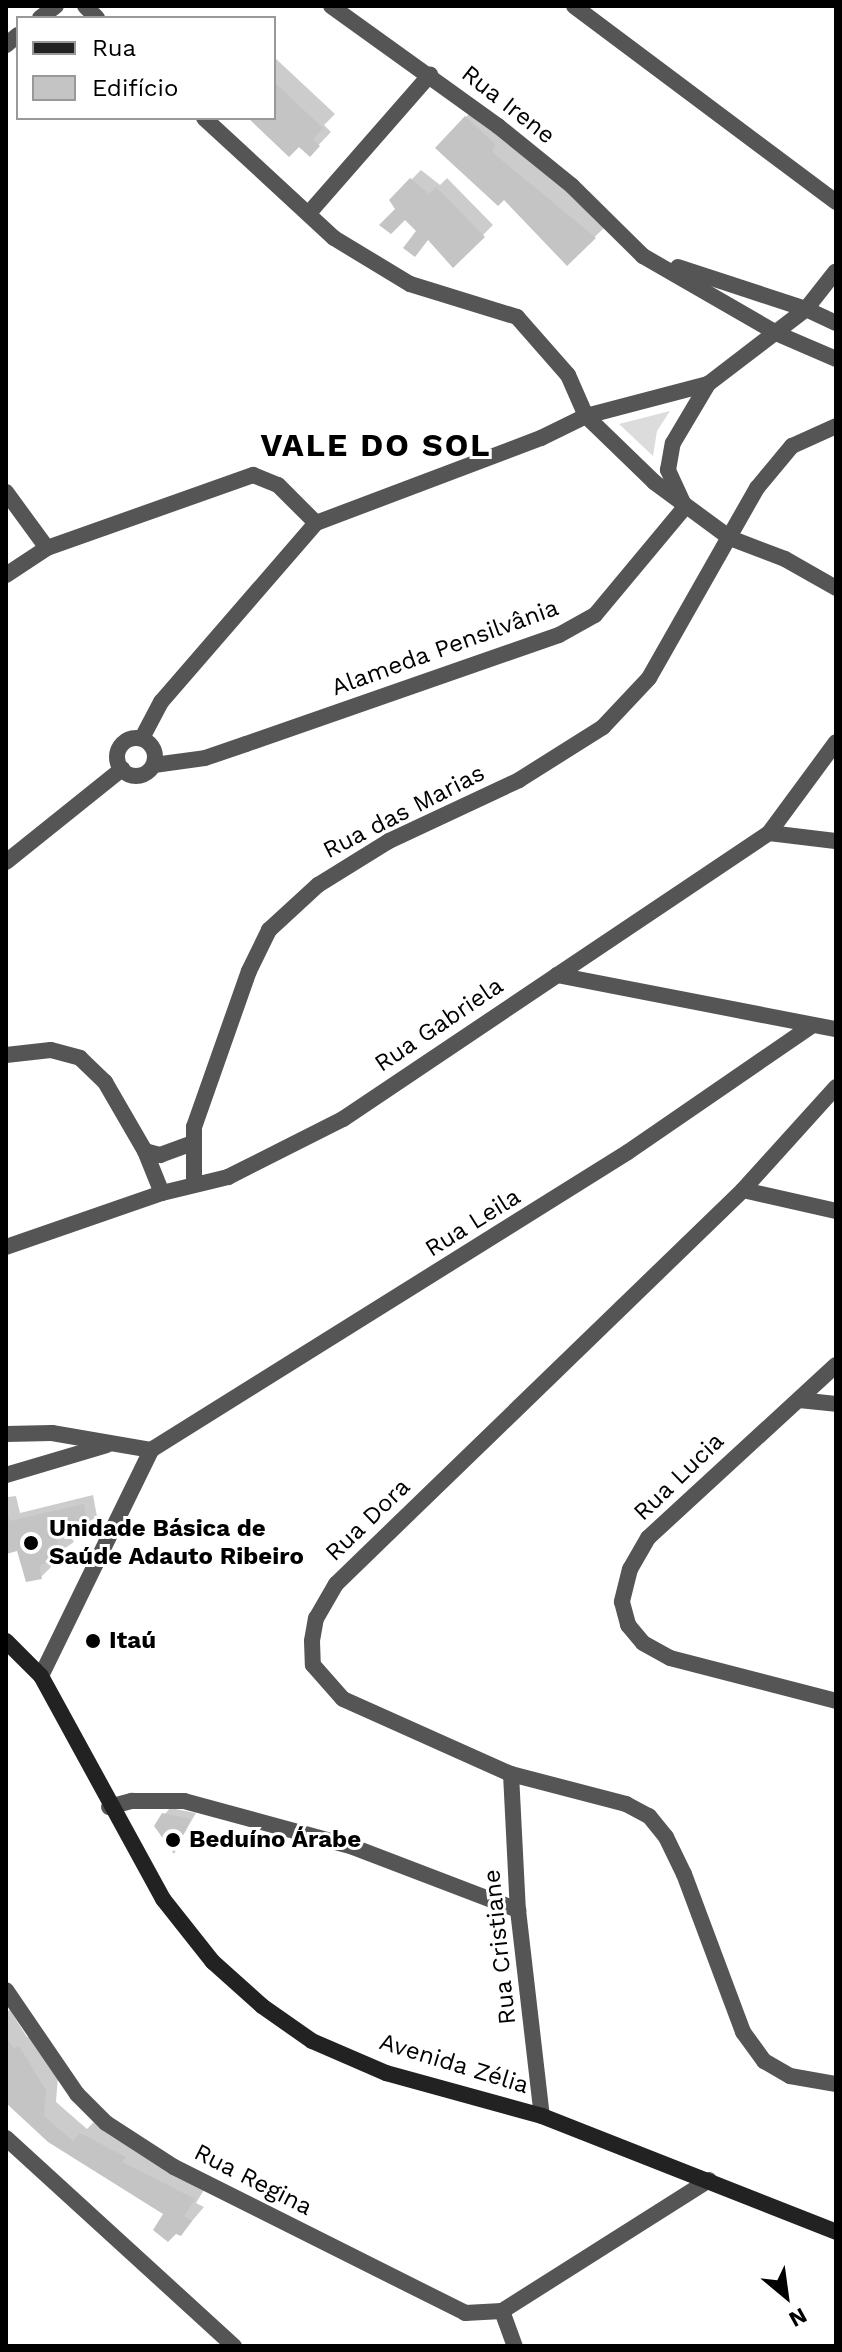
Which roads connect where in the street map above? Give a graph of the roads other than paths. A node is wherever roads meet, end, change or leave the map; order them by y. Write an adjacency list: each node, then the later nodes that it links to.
1 (331, 6): 3 (street, Rua Irene)
2 (574, 6): 5 (street)
3 (430, 75): 6 (street); 7 (street, Rua Irene)
4 (206, 120): 6 (street)
5 (836, 202)
6 (309, 213): 14 (street)
7 (643, 256): 9 (street, Rua Irene); 11 (street, Rua Irene)
8 (836, 271): 9 (street)
9 (806, 309): 10 (street, Rua Irene); 11 (street)
10 (836, 323)
11 (778, 334): 12 (street, Rua Irene); 13 (street)
12 (836, 359)
13 (708, 384): 14 (street); 17 (street)
14 (586, 416): 17 (street); 18 (street)
15 (836, 426): 19 (street, Rua das Marias)
16 (6, 492): 20 (street)
17 (685, 507): 19 (street); 25 (street, Alameda Pensilvânia)
18 (316, 523): 20 (street); 23 (street)
19 (730, 538): 22 (street); 35 (street, Rua das Marias)
20 (47, 548): 21 (street)
21 (6, 575)
22 (836, 588)
23 (142, 738): 25 (street); 26 (street)
24 (836, 742): 27 (street, Rua Gabriela)
25 (154, 765): 26 (street)
26 (122, 769): 29 (street)
27 (769, 833): 28 (street); 30 (street, Rua Gabriela)
28 (836, 841)
29 (6, 862)
30 (557, 975): 31 (street); 37 (street, Rua Gabriela)
31 (813, 1025): 32 (street); 47 (street, Rua Leila)
32 (836, 1029)
33 (6, 1055): 36 (street)
34 (836, 1087): 38 (street, Rua Dora)
35 (190, 1144): 36 (street); 37 (street, Rua das Marias)
36 (145, 1151): 39 (street)
37 (194, 1184): 39 (street, Rua Gabriela)
38 (743, 1190): 40 (street); 52 (street, Rua Dora)
39 (162, 1193): 41 (street, Rua Gabriela)
40 (836, 1211)
41 (6, 1247)
42 (836, 1365): 43 (street, Rua Lucia)
43 (799, 1400): 44 (street); 51 (street, Rua Lucia)
44 (836, 1404)
45 (6, 1434): 46 (street)
46 (113, 1443): 47 (street); 48 (street)
47 (151, 1450): 50 (street)
48 (6, 1475)
49 (6, 1641): 50 (main road, Avenida Zélia)
50 (41, 1676): 53 (main road, Avenida Zélia)
51 (836, 1701)
52 (511, 1774): 54 (street, Rua Cristiane); 56 (street, Rua Dora)
53 (109, 1807): 54 (street); 57 (main road, Avenida Zélia)
54 (518, 1910): 57 (street, Rua Cristiane)
55 (6, 1990): 61 (street, Rua Regina)
56 (836, 2084)
57 (542, 2116): 59 (main road, Avenida Zélia)
58 (6, 2138): 62 (street)
59 (709, 2180): 60 (main road, Avenida Zélia); 61 (street)
60 (836, 2232)
61 (502, 2311): 63 (street)
62 (234, 2346)
63 (515, 2346)

